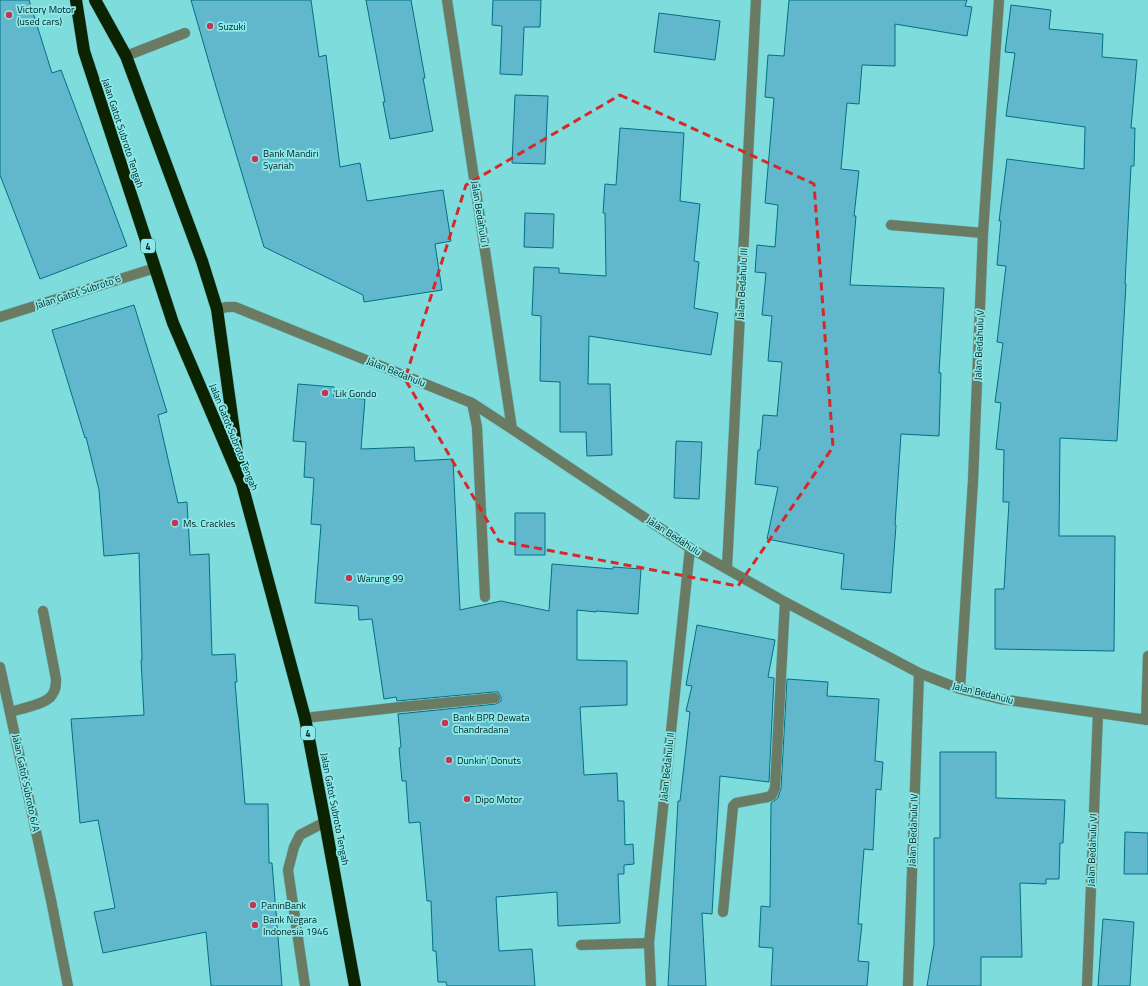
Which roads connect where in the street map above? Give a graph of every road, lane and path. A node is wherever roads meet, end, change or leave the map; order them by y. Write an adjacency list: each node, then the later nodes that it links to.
1 (76, 0): 10 (highway, Jalan Gatot Subroto Tengah / 4)
2 (95, 0): 7 (highway, 4)
3 (447, 0): 14 (street, Jalan Bedahulu I)
4 (756, 0): 17 (street, Jalan Bedahulu III)
5 (1000, 0): 9 (street, Jalan Bedahulu V)
6 (184, 33): 7 (street)
7 (126, 56): 11 (highway, 4)
8 (891, 226): 9 (street)
9 (983, 233): 24 (street, Jalan Bedahulu V)
10 (155, 268): 12 (street, Jalan Gatot Subroto 6); 15 (highway, Jalan Gatot Subroto Tengah / 4)
11 (217, 309): 13 (street, Jalan Bedahulu); 15 (highway, 4)
12 (0, 317)
13 (472, 403): 14 (street, Jalan Bedahulu); 18 (street)
14 (512, 429): 16 (street, Jalan Bedahulu)
15 (242, 484): 28 (highway, Jalan Gatot Subroto Tengah / 4)
16 (690, 548): 17 (street, Jalan Bedahulu); 32 (street, Jalan Bedahulu II)
17 (728, 568): 19 (street, Jalan Bedahulu)
18 (485, 597)
19 (785, 602): 23 (street, Jalan Bedahulu); 31 (street)
20 (43, 611): 26 (street)
21 (1148, 656): 29 (street)
22 (0, 667): 26 (street, Jalan Gatot Subroto 6/A)
23 (919, 673): 24 (street, Jalan Bedahulu); 38 (street, Jalan Bedahulu IV)
24 (960, 689): 27 (street, Jalan Bedahulu)
25 (495, 698): 28 (street)
26 (10, 712): 34 (street, Jalan Gatot Subroto 6/A)
27 (1098, 713): 29 (street, Jalan Bedahulu); 39 (street, Jalan Bedahulu VI)
28 (305, 718): 30 (highway, Jalan Gatot Subroto Tengah / 4)
29 (1147, 720)
30 (325, 822): 35 (street); 36 (highway, Jalan Gatot Subroto Tengah / 4)
31 (723, 912)
32 (648, 943): 33 (street); 37 (street, Jalan Bedahulu II)
33 (581, 945)
34 (68, 986)
35 (305, 986)
36 (355, 986)
37 (651, 986)
38 (908, 986)
39 (1087, 986)

